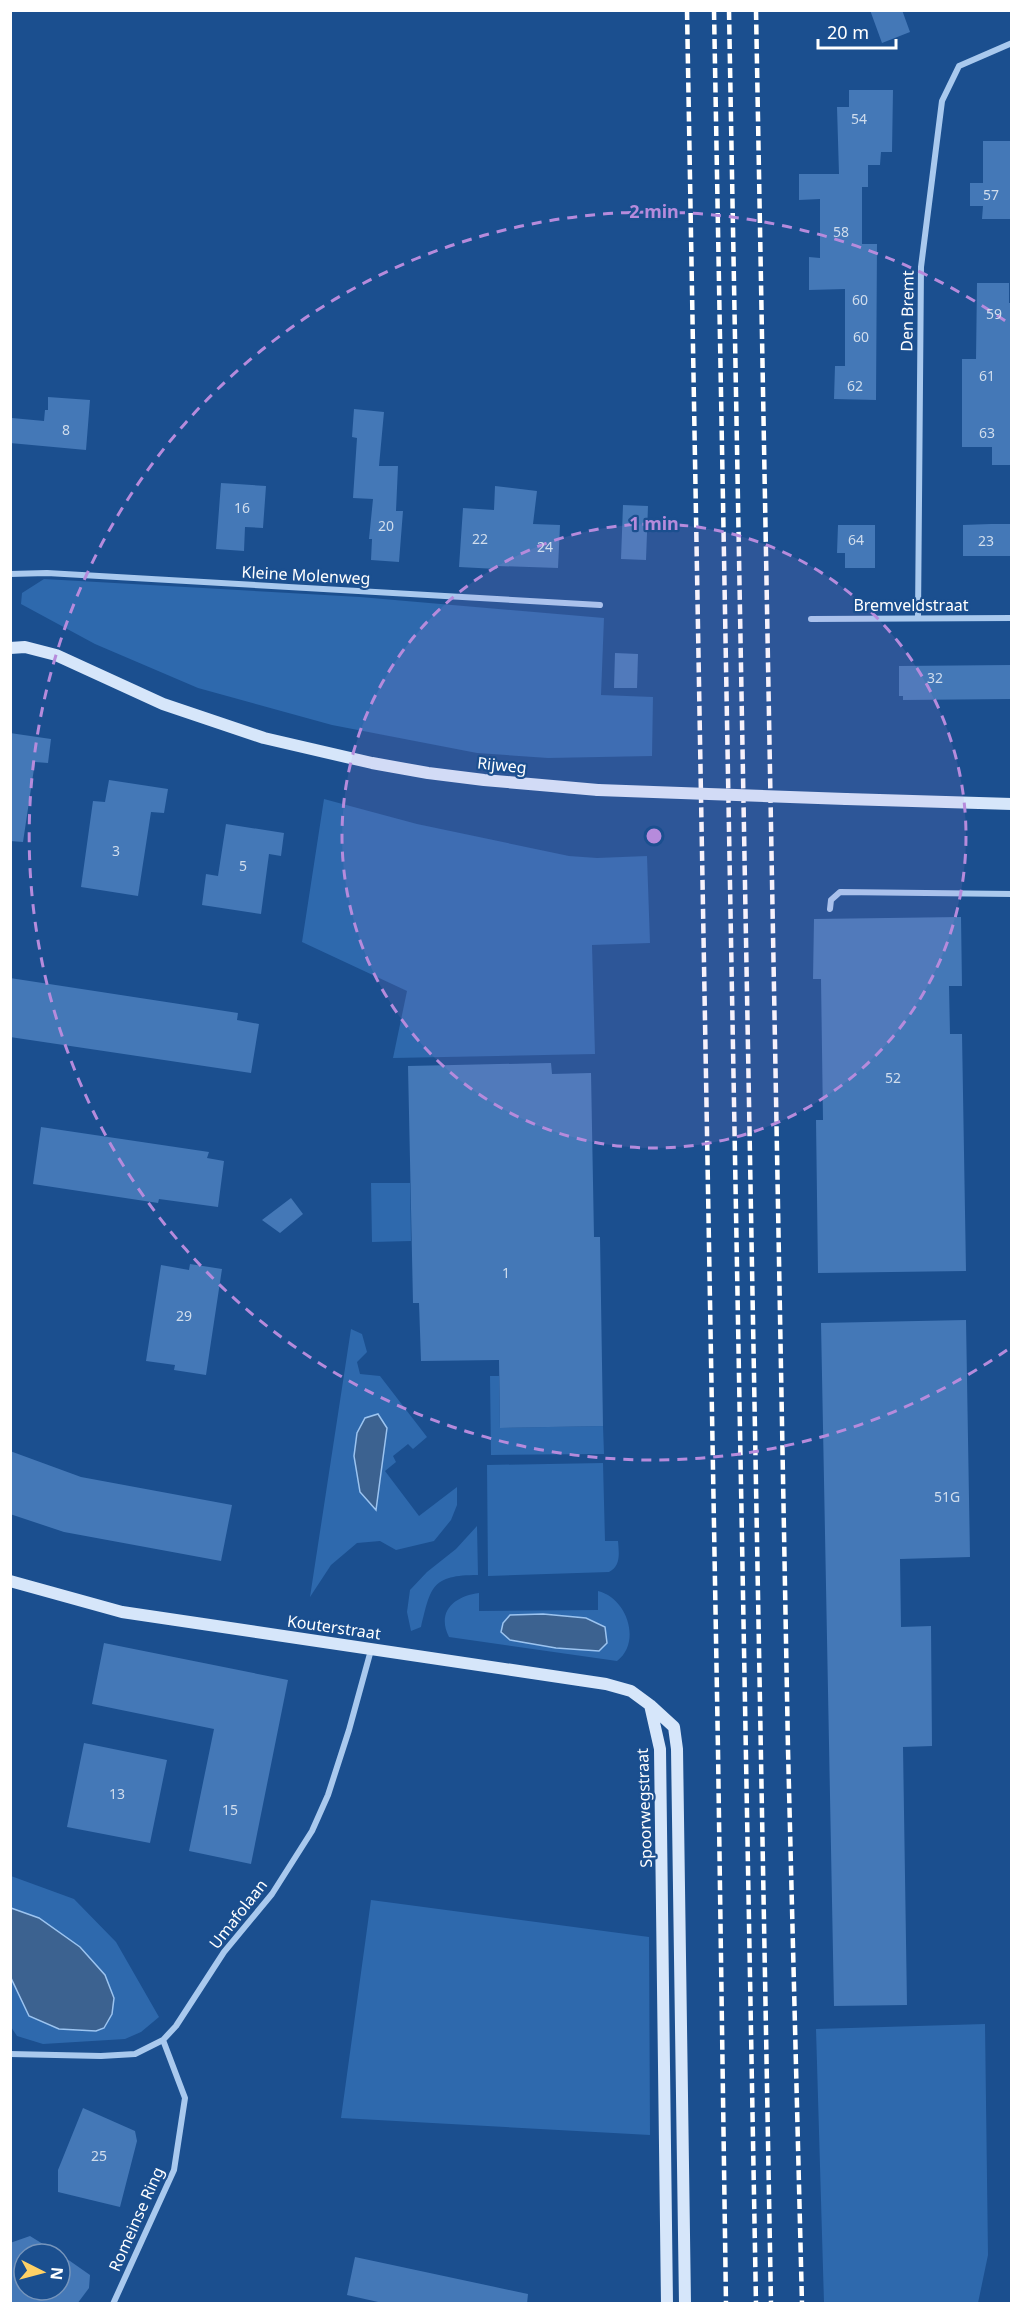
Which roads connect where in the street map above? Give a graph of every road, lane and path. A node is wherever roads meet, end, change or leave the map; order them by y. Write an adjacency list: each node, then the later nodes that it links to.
1 (1011, 43): 4 (street, Den Bremt)
2 (10, 574): 3 (street, Kleine Molenweg)
3 (600, 605)
4 (918, 618): 5 (street, Bremveldstraat); 6 (street, Bremveldstraat)
5 (1011, 618)
6 (811, 620)
7 (10, 648): 8 (street, Rijweg, bridge)
8 (1011, 804)
9 (1011, 894): 10 (street)
10 (830, 909)
11 (10, 1581): 12 (street, Kouterstraat)
12 (371, 1649): 13 (street, Kouterstraat); 14 (street, Umafolaan)
13 (650, 1705): 17 (street, Spoorwegstraat); 18 (street, Spoorwegstraat)
14 (163, 2040): 15 (street, Umafolaan); 16 (street, Romeinse Ring)
15 (10, 2054)
16 (113, 2304)
17 (667, 2304)
18 (685, 2304)

